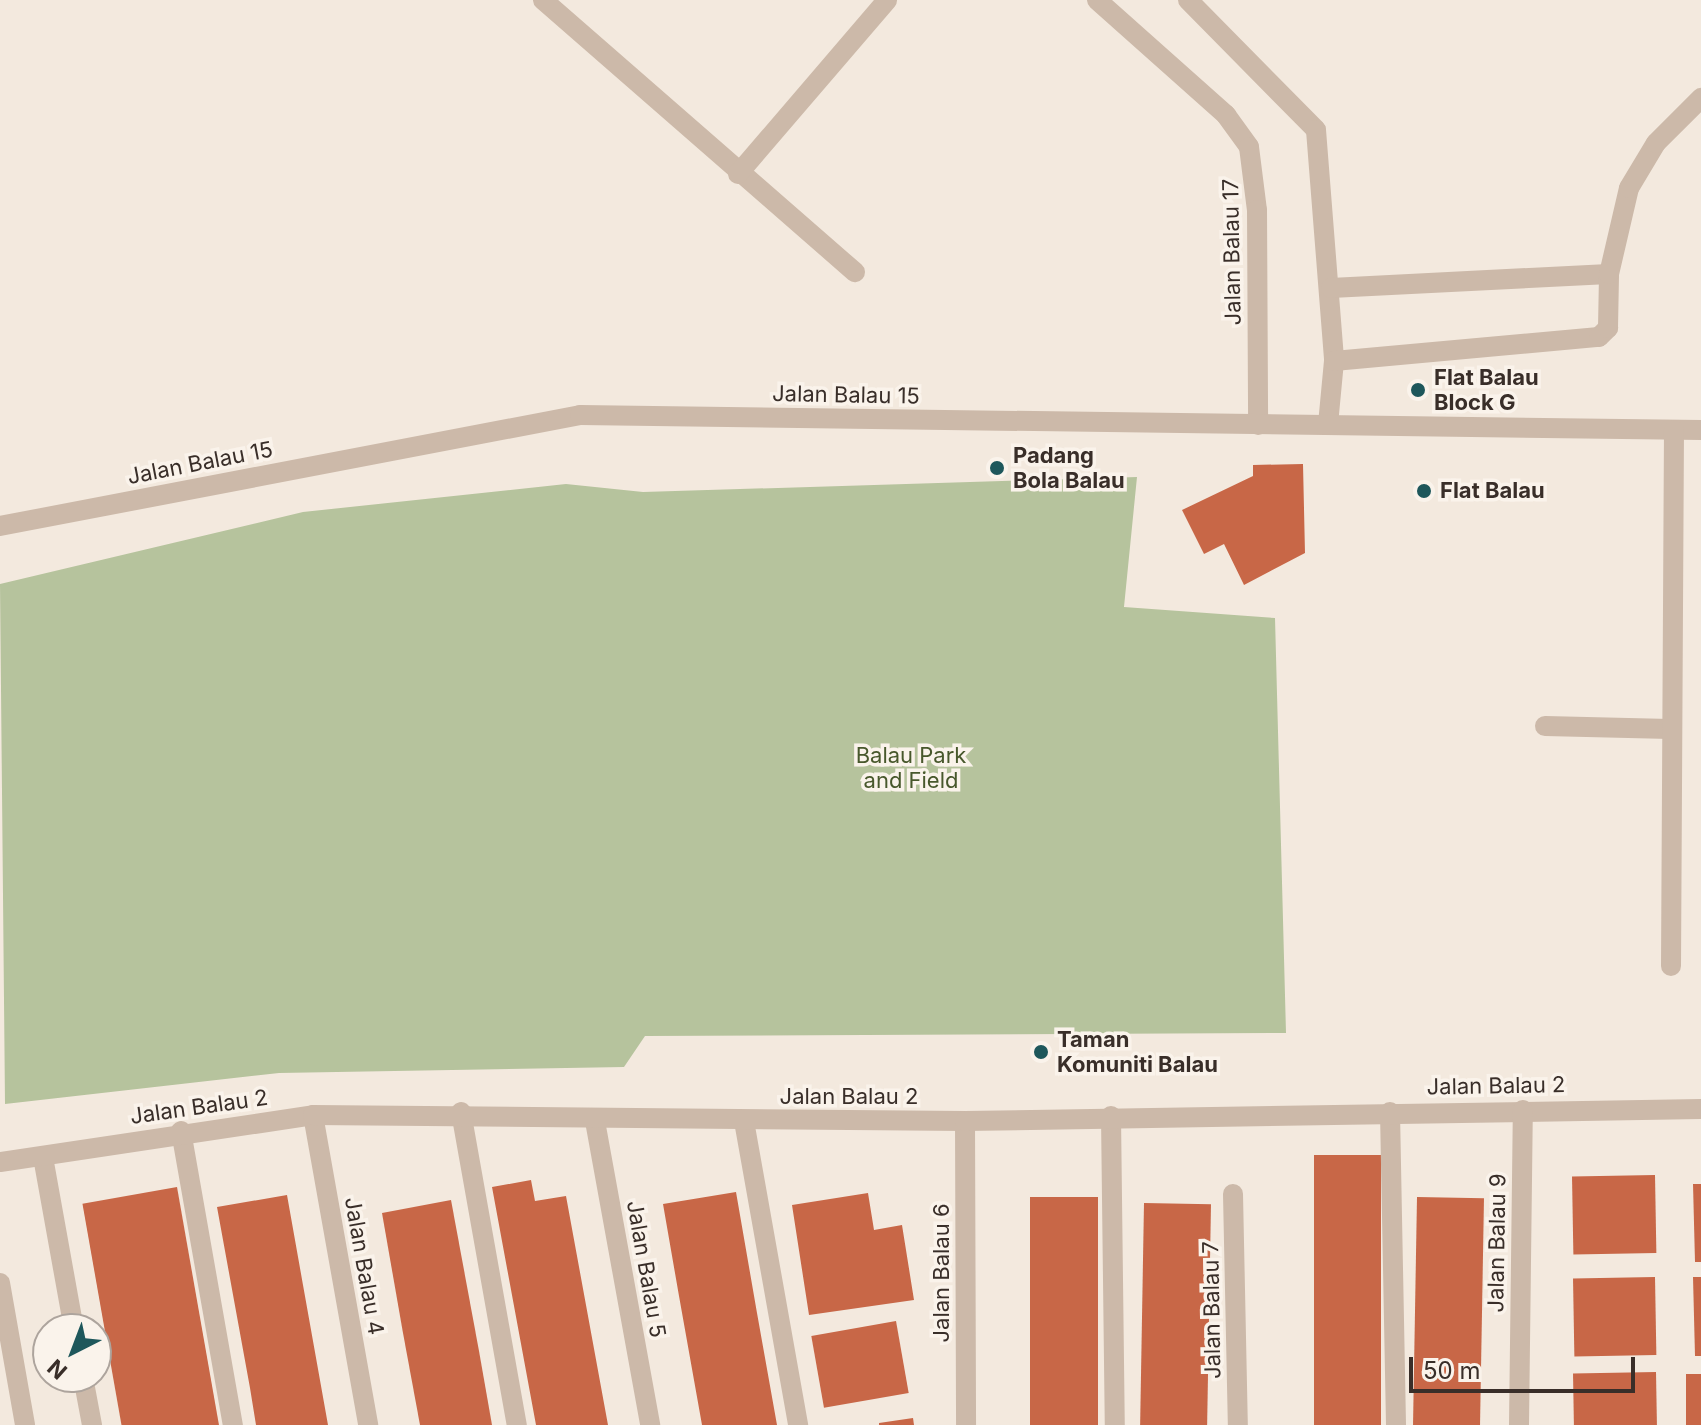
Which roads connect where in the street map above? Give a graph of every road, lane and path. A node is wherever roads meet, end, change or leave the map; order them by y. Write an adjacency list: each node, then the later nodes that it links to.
1 (543, 0): 6 (street)
2 (887, 0): 6 (street)
3 (1097, 0): 11 (street, Jalan Balau 17)
4 (1188, 0): 9 (street)
5 (1701, 98): 8 (street)
6 (738, 174): 7 (street)
7 (855, 272)
8 (1609, 274): 9 (street); 10 (street)
9 (1331, 288): 10 (street)
10 (1334, 361): 12 (street)
11 (1258, 425): 12 (street, Jalan Balau 15); 15 (street, Jalan Balau 15)
12 (1328, 425): 13 (street, Jalan Balau 15)
13 (1674, 430): 14 (street, Jalan Balau 15); 17 (street)
14 (1701, 430)
15 (0, 526)
16 (1545, 726): 17 (street)
17 (1670, 729): 18 (street)
18 (1671, 966)
19 (1701, 1109): 20 (street, Jalan Balau 2)
20 (1523, 1110): 22 (street, Jalan Balau 2); 46 (street, Jalan Balau 9)
21 (461, 1112): 23 (street, Jalan Balau 2); 25 (street, Jalan Balau 2); 39 (street)
22 (1390, 1112): 24 (street, Jalan Balau 2); 45 (street)
23 (313, 1115): 28 (street, Jalan Balau 2); 38 (street, Jalan Balau 4)
24 (1111, 1116): 27 (street, Jalan Balau 2); 43 (street)
25 (595, 1121): 26 (street, Jalan Balau 2); 40 (street, Jalan Balau 5)
26 (744, 1121): 27 (street, Jalan Balau 2); 41 (street)
27 (965, 1121): 42 (street, Jalan Balau 6)
28 (181, 1131): 29 (street, Jalan Balau 2); 37 (street)
29 (43, 1157): 30 (street, Jalan Balau 2); 33 (street)
30 (0, 1162)
31 (1233, 1194): 44 (street, Jalan Balau 7)
32 (0, 1283): 35 (street)
33 (71, 1313)
34 (86, 1393): 36 (street)
35 (25, 1425)
36 (92, 1425)
37 (233, 1425)
38 (368, 1425)
39 (517, 1425)
40 (650, 1425)
41 (798, 1425)
42 (966, 1425)
43 (1115, 1425)
44 (1238, 1425)
45 (1396, 1425)
46 (1519, 1425)

